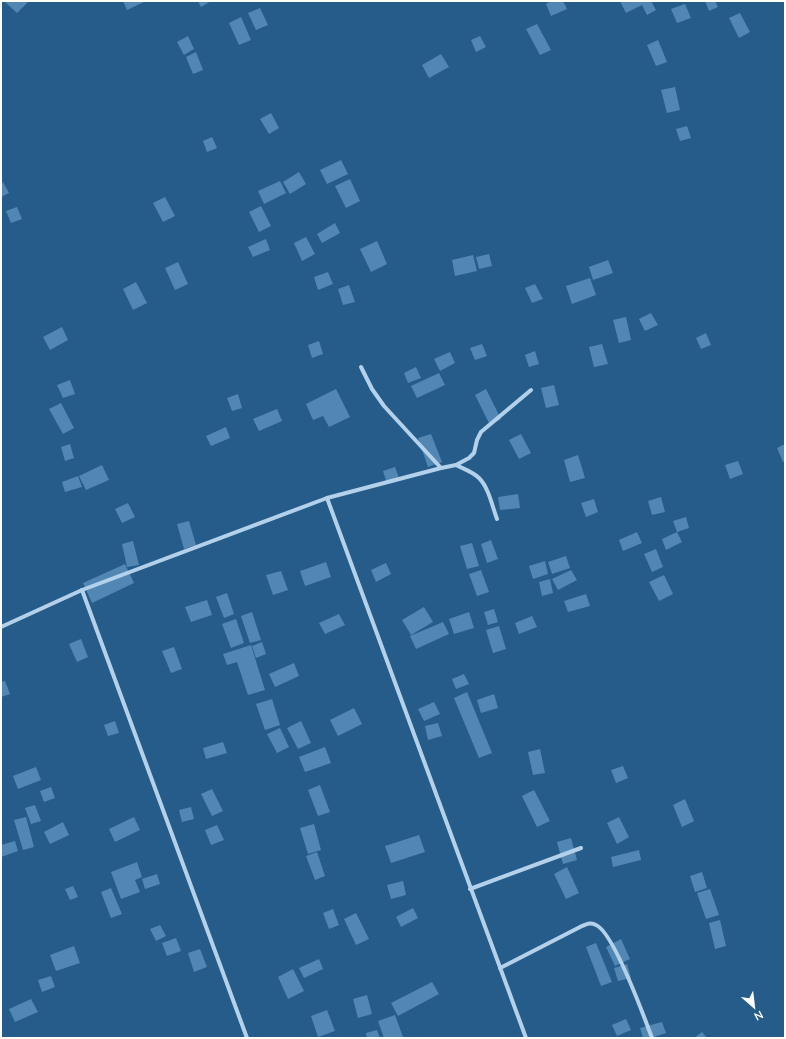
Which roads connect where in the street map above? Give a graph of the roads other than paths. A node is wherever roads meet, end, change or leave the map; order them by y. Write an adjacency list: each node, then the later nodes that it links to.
1 (361, 367): 4 (street)
2 (531, 390): 3 (street)
3 (456, 465): 4 (street); 6 (street)
4 (441, 468): 5 (street)
5 (327, 498): 7 (street); 10 (street)
6 (497, 519)
7 (82, 590): 8 (street); 12 (street)
8 (1, 627)
9 (581, 848): 10 (street)
10 (470, 889): 11 (street)
11 (500, 968): 13 (street); 14 (street)
12 (247, 1038)
13 (526, 1038)
14 (652, 1038)

